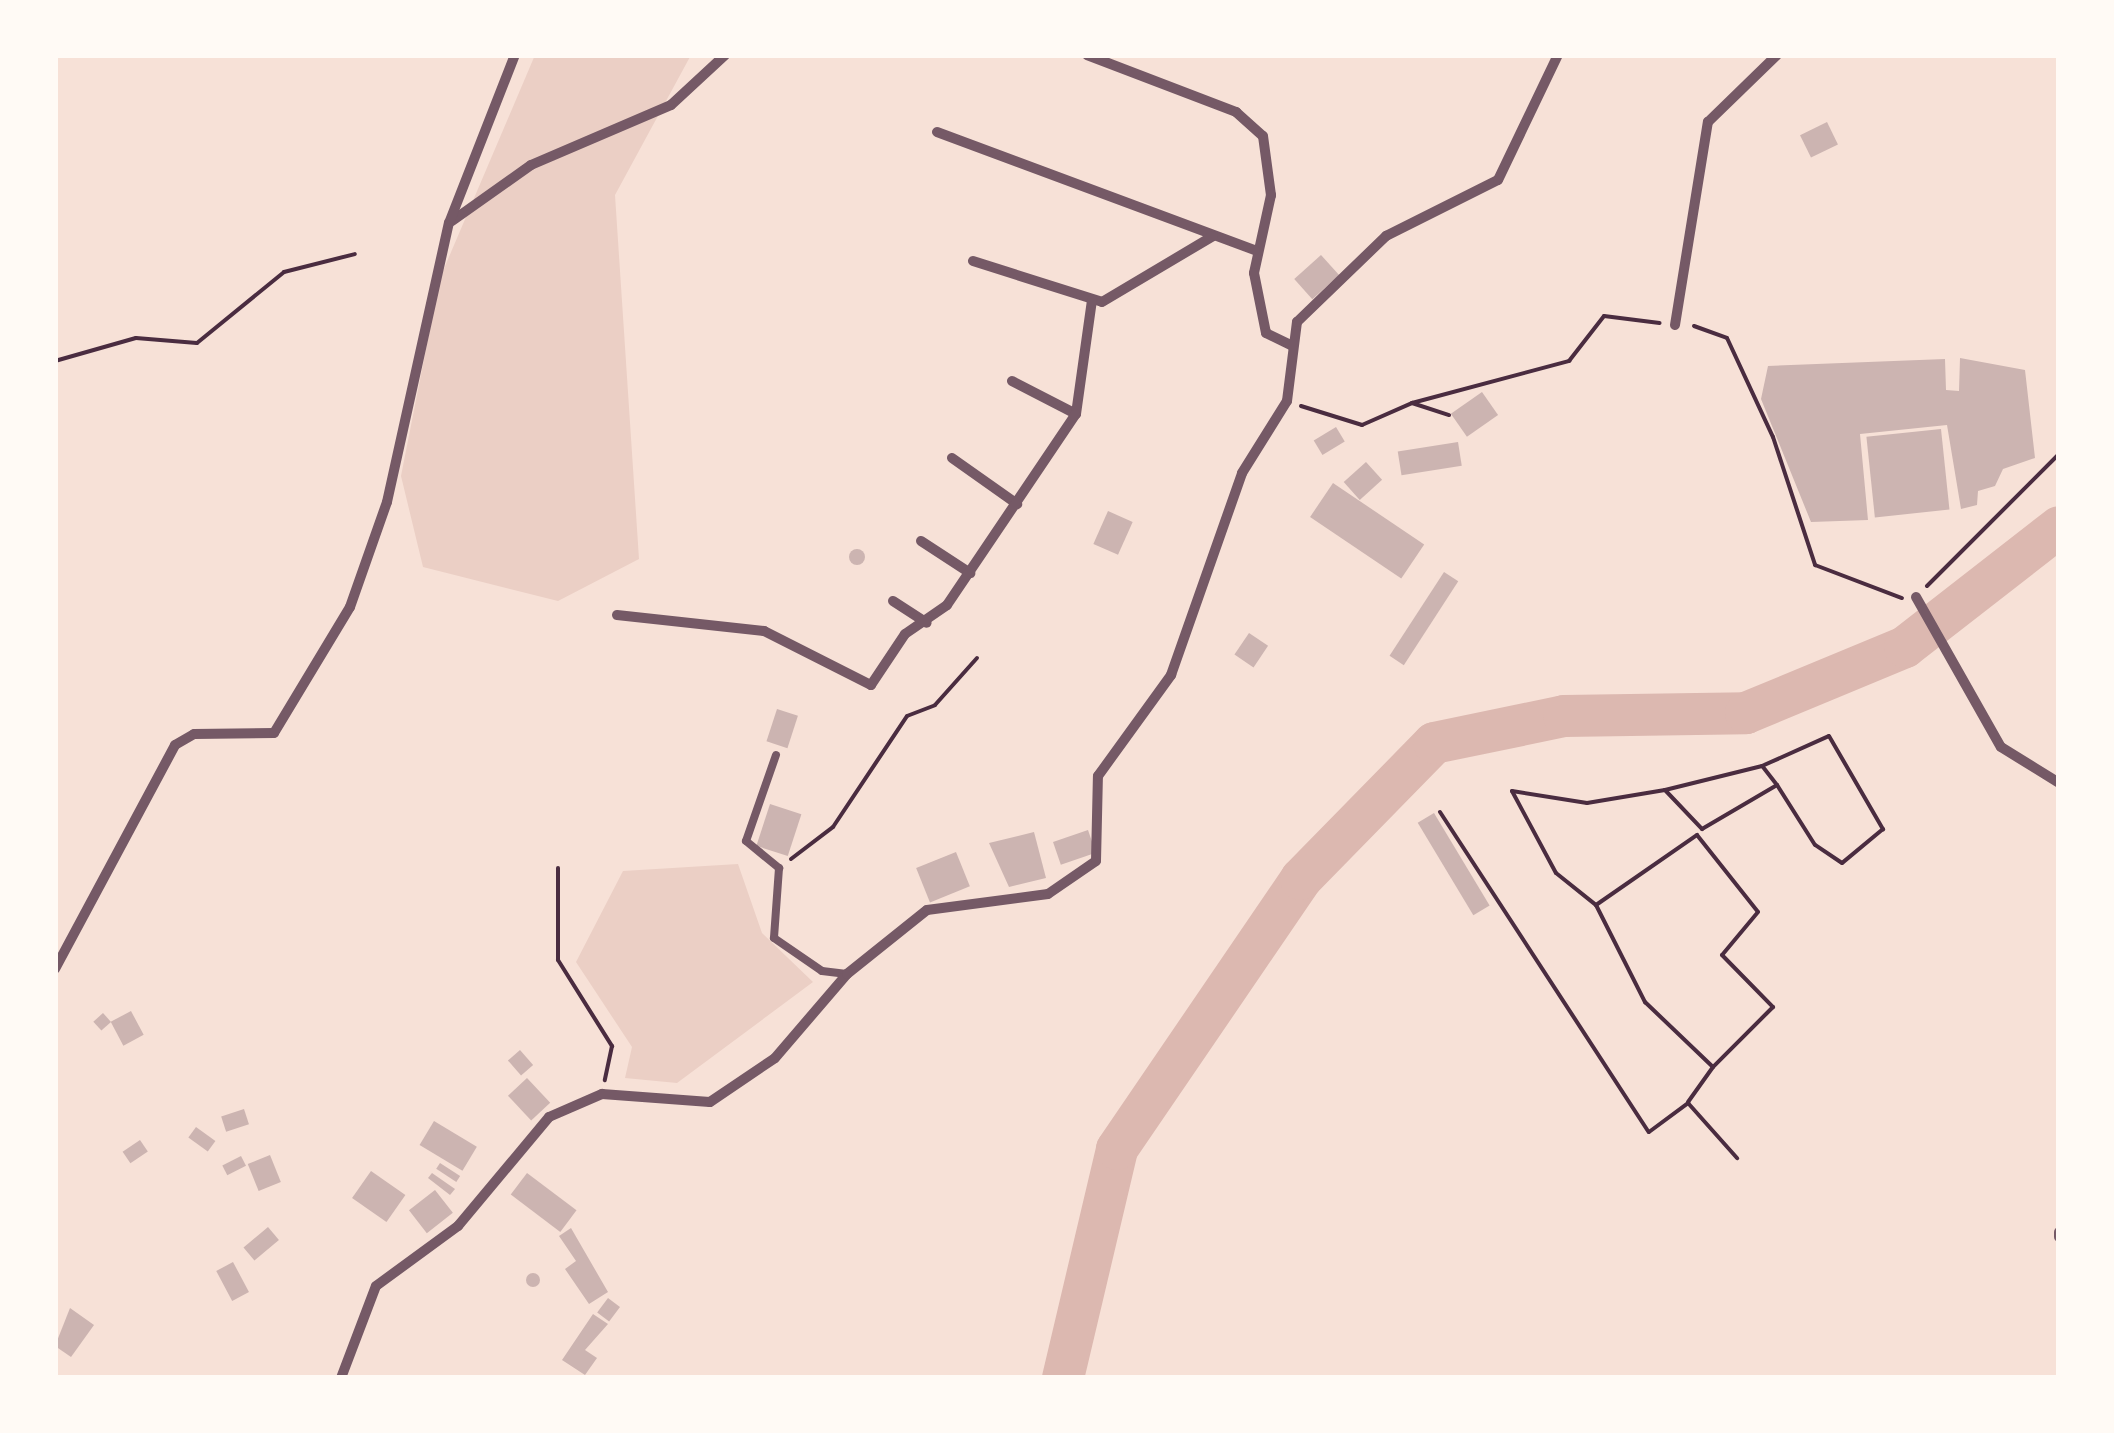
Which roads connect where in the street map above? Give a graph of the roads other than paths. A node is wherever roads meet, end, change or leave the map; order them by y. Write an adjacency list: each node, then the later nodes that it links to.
1 (515, 55): 7 (street)
2 (726, 55): 7 (street)
3 (1087, 55): 9 (street)
4 (1558, 55): 13 (street)
5 (1777, 55): 12 (street)
6 (937, 132): 8 (street)
7 (449, 223): 26 (street)
8 (1213, 236): 9 (street); 11 (street)
9 (1255, 250): 13 (street)
10 (974, 260): 11 (street)
11 (1092, 300): 15 (street)
12 (1675, 325)
13 (1291, 344): 27 (street)
14 (1012, 381): 15 (street)
15 (1076, 414): 17 (street)
16 (952, 458): 17 (street)
17 (1017, 504): 19 (street)
18 (921, 540): 19 (street)
19 (970, 572): 23 (street)
20 (1916, 596): 25 (street)
21 (892, 600): 23 (street)
22 (618, 616): 23 (street)
23 (927, 623)
24 (776, 755): 27 (lane)
25 (2059, 783)
26 (55, 968)
27 (846, 974): 28 (street)
28 (341, 1378)

